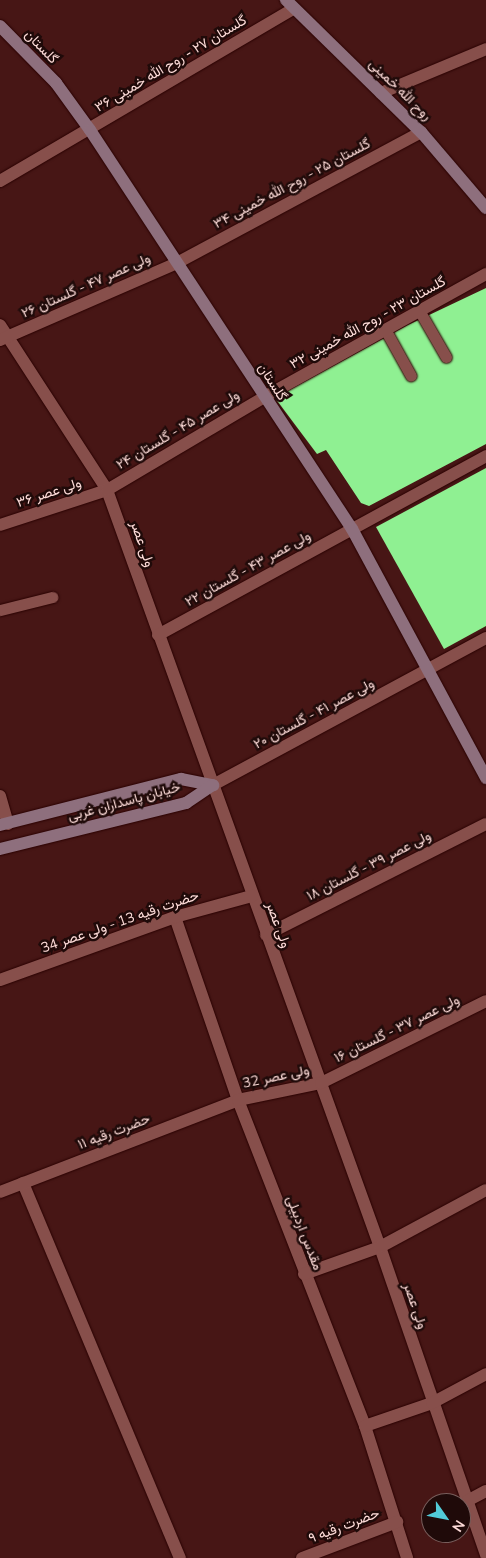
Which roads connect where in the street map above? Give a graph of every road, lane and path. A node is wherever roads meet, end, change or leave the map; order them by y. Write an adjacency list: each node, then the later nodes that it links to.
1 (290, 4): 4 (street, روح الله خمینی); 5 (street, گلستان ۲۷ - روح الله خمینی ۳۶)
2 (0, 26): 5 (street, گلستان)
3 (486, 49): 4 (street)
4 (381, 93): 6 (street, روح الله خمینی)
5 (90, 130): 7 (street, گلستان ۲۷ - روح الله خمینی ۳۶); 9 (street, گلستان)
6 (421, 132): 8 (street, روح الله خمینی); 9 (street, گلستان ۲۵ - روح الله خمینی ۳۴)
7 (0, 182)
8 (486, 208)
9 (177, 263): 14 (street, ولی عصر ۴۷ - گلستان ۲۶); 17 (street, گلستان)
10 (486, 274): 11 (street, گلستان ۲۳ - روح الله خمینی ۳۲)
11 (420, 312): 13 (street, گلستان ۲۳ - روح الله خمینی ۳۲); 15 (lane)
12 (0, 325): 14 (street, ولی عصر)
13 (386, 331): 16 (lane); 17 (street, گلستان ۲۳ - روح الله خمینی ۳۲)
14 (4, 339): 19 (street, ولی عصر)
15 (446, 357)
16 (410, 376)
17 (264, 397): 19 (street, ولی عصر ۴۵ - گلستان ۲۴); 21 (street, گلستان)
18 (486, 456): 21 (street, ولی عصر ۴۳ - گلستان ۲۲)
19 (107, 490): 20 (street, ولی عصر ۳۶); 24 (street, ولی عصر)
20 (0, 525)
21 (352, 529): 24 (street, ولی عصر ۴۳ - گلستان ۲۲); 26 (street, گلستان)
22 (52, 597): 23 (lane)
23 (0, 610)
24 (158, 635): 28 (street, ولی عصر)
25 (486, 638): 26 (street, ولی عصر ۴۱ - گلستان ۲۰)
26 (429, 669): 27 (street, گلستان); 28 (street, ولی عصر ۴۱ - گلستان ۲۰)
27 (486, 778)
28 (213, 785): 30 (street, خیابان پاسداران غربی); 32 (street, خیابان پاسداران غربی); 33 (street, ولی عصر)
29 (0, 796): 30 (street)
30 (4, 824)
31 (486, 824): 35 (street, ولی عصر ۳۹ - گلستان ۱۸)
32 (0, 850)
33 (252, 896): 34 (street, حضرت رقیه 13 - ولی عصر 34); 35 (street, ولی عصر)
34 (175, 917): 36 (street, حضرت رقیه 13 - ولی عصر 34); 39 (street, مقدس اردبیلی)
35 (266, 936): 38 (street, ولی عصر)
36 (0, 980)
37 (486, 1001): 38 (street, ولی عصر ۳۷ - گلستان ۱۶)
38 (321, 1083): 39 (street, ولی عصر 32); 43 (street, ولی عصر)
39 (238, 1100): 40 (street, حضرت رقیه ۱۱); 44 (street, مقدس اردبیلی)
40 (23, 1183): 42 (street, حضرت رقیه ۱۱); 54 (street)
41 (486, 1190): 43 (street)
42 (0, 1192)
43 (380, 1247): 44 (street); 46 (street, ولی عصر)
44 (304, 1274): 47 (street, مقدس اردبیلی)
45 (486, 1374): 46 (street)
46 (432, 1403): 47 (street); 49 (street, ولی عصر)
47 (365, 1426): 52 (street, مقدس اردبیلی)
48 (486, 1491): 50 (street)
49 (464, 1493)
50 (471, 1499)
51 (471, 1512): 53 (street, ولی عصر)
52 (397, 1522): 55 (street, حضرت رقیه ۹); 56 (street, مقدس اردبیلی)
53 (486, 1552)
54 (180, 1558)
55 (302, 1558)
56 (407, 1558)

